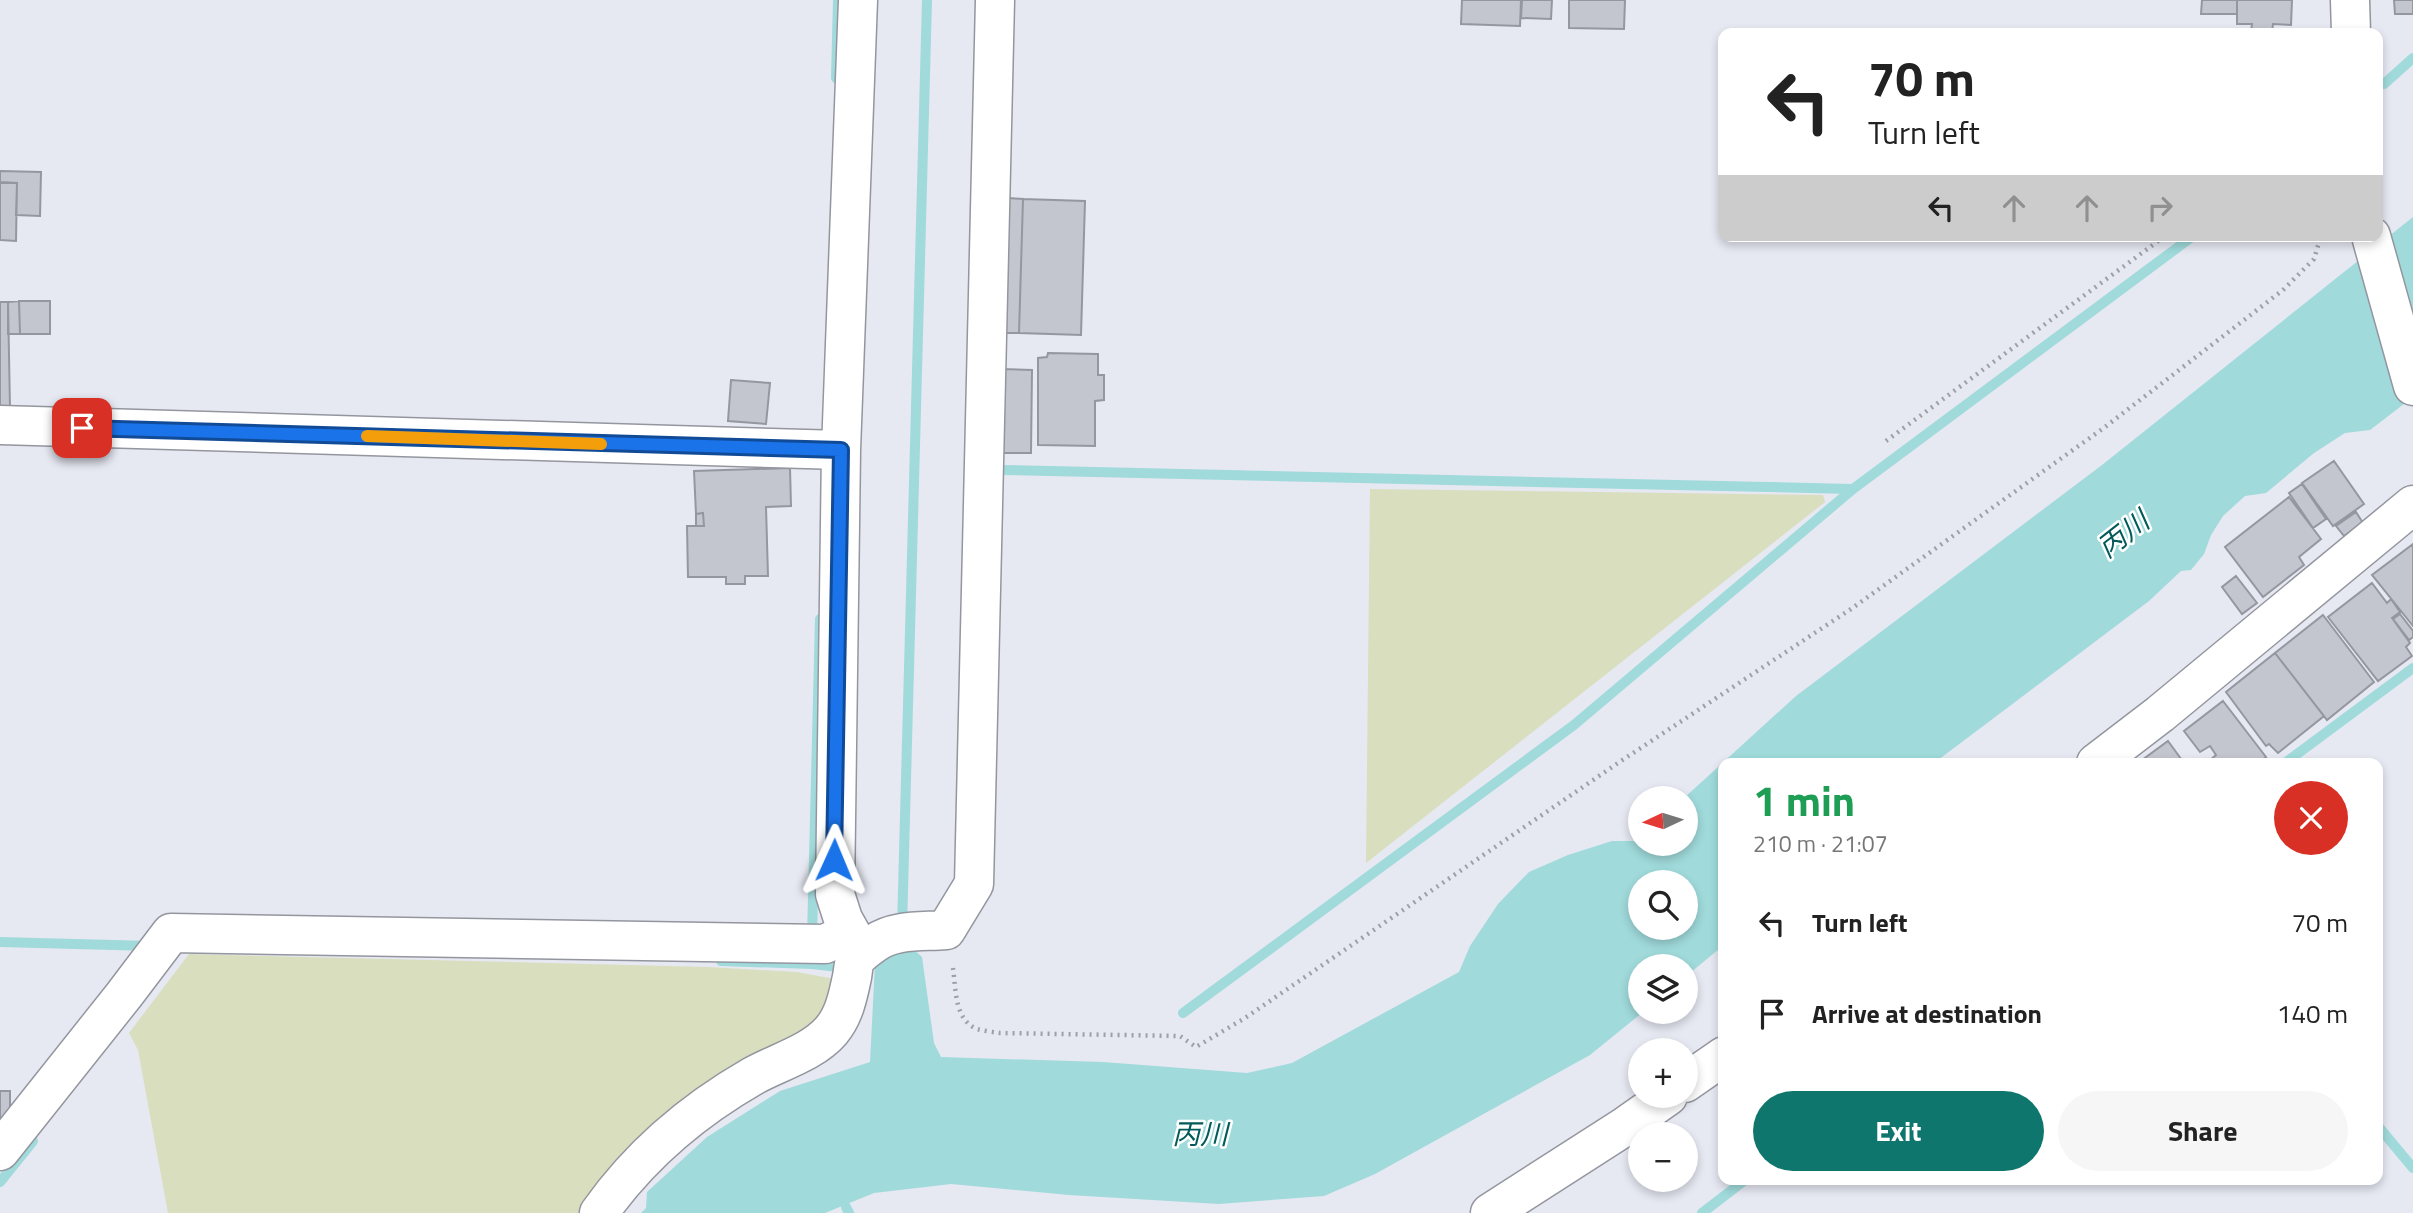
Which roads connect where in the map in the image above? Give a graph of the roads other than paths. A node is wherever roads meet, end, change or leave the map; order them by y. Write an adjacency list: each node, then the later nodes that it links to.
1 (858, 0): 8 (street)
2 (995, 0): 11 (street)
3 (2350, 0): 4 (street)
4 (2350, 28)
5 (2373, 242): 6 (street)
6 (2413, 386)
7 (0, 425): 8 (street)
8 (829, 449): 11 (street)
9 (2413, 505): 10 (street)
10 (2103, 758)
11 (867, 945): 15 (street); 16 (street)
12 (1718, 1060): 13 (street)
13 (1698, 1074)
14 (1651, 1108): 17 (street)
15 (0, 1151)
16 (599, 1213)
17 (1490, 1213)

